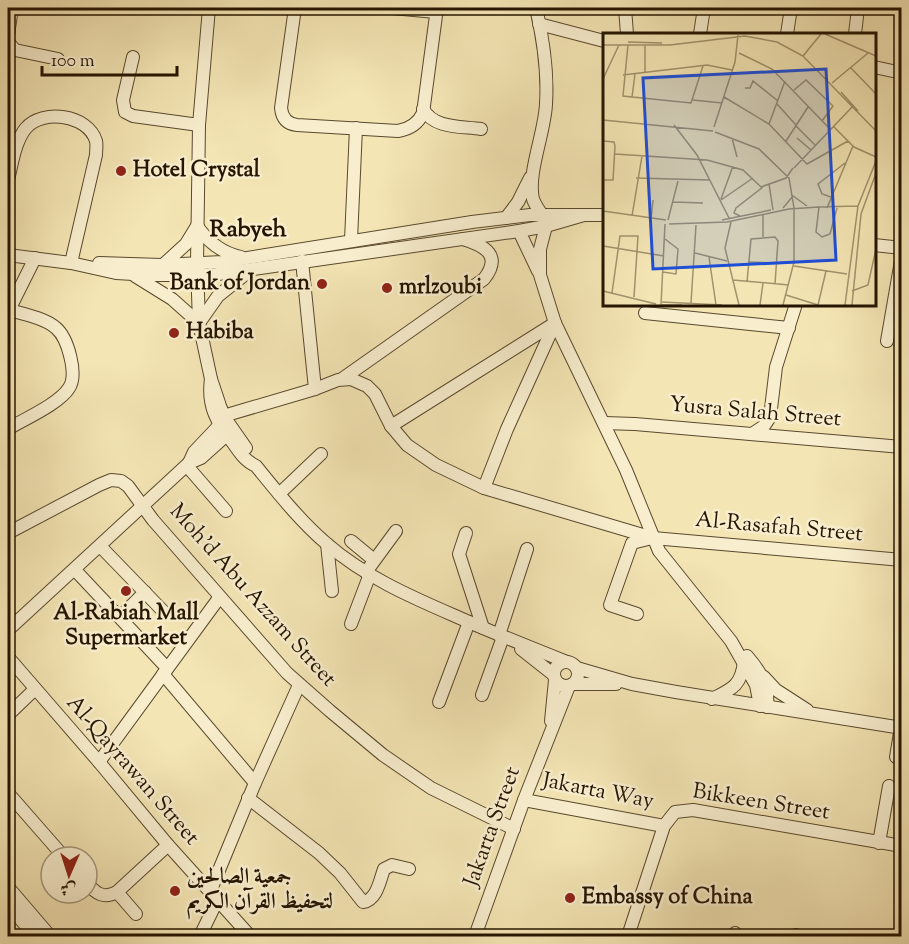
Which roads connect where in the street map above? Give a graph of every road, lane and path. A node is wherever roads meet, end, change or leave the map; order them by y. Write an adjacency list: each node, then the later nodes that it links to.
1 (12, 8): 16 (street)
2 (209, 8): 24 (street)
3 (295, 8): 25 (street)
4 (392, 8): 10 (street)
5 (536, 8): 11 (street)
6 (625, 8): 12 (street)
7 (704, 8): 13 (street)
8 (791, 8): 14 (street)
9 (858, 8): 15 (street)
10 (436, 10): 23 (street)
11 (539, 24): 17 (street); 27 (street)
12 (627, 33)
13 (700, 33)
14 (788, 33)
15 (855, 33)
16 (8, 35)
17 (603, 41)
18 (8, 42): 20 (street)
19 (133, 57): 24 (street)
20 (58, 59)
21 (876, 67): 22 (street)
22 (902, 73)
23 (423, 109): 25 (street); 26 (street)
24 (199, 125): 32 (street)
25 (356, 128): 35 (street)
26 (481, 129)
27 (534, 172): 30 (street); 31 (street)
28 (8, 180): 42 (street)
29 (603, 215): 31 (street)
30 (506, 218): 31 (street); 35 (street)
31 (544, 220): 33 (street); 47 (street)
32 (197, 225): 43 (street); 44 (street); 45 (street)
33 (519, 231): 34 (street); 47 (street)
34 (459, 238): 41 (street); 55 (street)
35 (351, 240): 43 (street)
36 (876, 242): 37 (street)
37 (896, 247)
38 (8, 255): 40 (street)
39 (902, 255): 54 (street)
40 (35, 258): 42 (street); 49 (street)
41 (302, 261): 43 (street); 56 (street)
42 (71, 263): 44 (street); 46 (street)
43 (250, 264): 45 (street); 51 (street)
44 (162, 265): 45 (street)
45 (197, 270): 46 (street); 51 (street)
46 (132, 274): 51 (street)
47 (540, 275): 52 (street)
48 (795, 306): 53 (street)
49 (8, 311): 60 (street)
50 (645, 313): 53 (street)
51 (199, 323): 57 (street)
52 (555, 323): 58 (street); 59 (street); 69 (street)
53 (789, 328): 62 (street)
54 (887, 341)
55 (342, 379): 56 (street); 59 (street, Al-Rasafah Street)
56 (315, 389): 57 (street)
57 (222, 421): 61 (street); 67 (street)
58 (604, 423): 62 (street, Yusra Salah Street); 76 (street)
59 (391, 426): 69 (street, Al-Rasafah Street)
60 (8, 429)
61 (229, 432): 65 (street); 66 (street); 68 (street)
62 (752, 434): 63 (street, Yusra Salah Street)
63 (902, 447)
64 (321, 454): 70 (street)
65 (203, 456): 66 (street); 67 (street)
66 (244, 458): 68 (street)
67 (188, 464): 71 (street); 72 (street)
68 (255, 466): 70 (street)
69 (484, 488): 76 (street, Al-Rasafah Street)
70 (279, 494): 78 (street)
71 (142, 506): 74 (street, Moh'd Abu Azzam Street); 79 (street); 87 (street, Moh'd Abu Azzam Street)
72 (225, 511)
73 (396, 531): 81 (street)
74 (8, 532)
75 (466, 533): 93 (street)
76 (653, 538): 82 (street, Al-Rasafah Street); 89 (street); 96 (street)
77 (351, 542): 81 (street)
78 (327, 544): 84 (street); 85 (street)
79 (100, 546): 83 (street); 86 (street)
80 (527, 549): 95 (street)
81 (374, 560): 84 (street)
82 (902, 560)
83 (75, 570): 90 (street); 94 (street)
84 (368, 573): 91 (street); 92 (street)
85 (332, 591)
86 (145, 592): 88 (street); 90 (street)
87 (219, 598): 100 (street); 105 (street, Moh'd Abu Azzam Street)
88 (163, 611)
89 (637, 614)
90 (120, 617): 100 (street)
91 (469, 622): 93 (street); 109 (street)
92 (351, 624)
93 (483, 628): 95 (street)
94 (8, 630)
95 (503, 637): 99 (street); 102 (street); 107 (street)
96 (731, 641): 98 (street); 101 (street)
97 (8, 657): 106 (street, Al-Qayrawan Street)
98 (744, 662): 108 (street); 110 (street)
99 (572, 665): 102 (street); 103 (street); 104 (street)
100 (165, 671): 116 (street); 117 (street)
101 (759, 671): 110 (street); 111 (street)
102 (554, 677): 104 (street); 114 (street, Jakarta Street)
103 (632, 684): 104 (street); 108 (street)
104 (571, 685): 114 (street, Jakarta Street)
105 (298, 686): 117 (street); 123 (street, Moh'd Abu Azzam Street)
106 (34, 690): 112 (street); 116 (street, Al-Qayrawan Street)
107 (482, 695)
108 (712, 699): 110 (street)
109 (439, 702)
110 (764, 706): 111 (street)
111 (811, 713): 113 (street)
112 (8, 715)
113 (901, 728): 115 (street)
114 (550, 733): 121 (street, Jakarta Street)
115 (896, 757)
116 (99, 762): 126 (street, Al-Qayrawan Street)
117 (255, 783): 120 (street)
118 (889, 786): 124 (street)
119 (8, 793): 125 (street)
120 (248, 798): 128 (street); 132 (street)
121 (524, 800): 122 (street, Jakarta Way); 123 (street, Jakarta Street)
122 (664, 826): 124 (street, Bikkeen Street); 140 (street)
123 (514, 829): 139 (street, Jakarta Street)
124 (879, 843): 127 (street, Bikkeen Street)
125 (54, 845)
126 (168, 846): 130 (street); 132 (street, Al-Qayrawan Street)
127 (902, 846)
128 (409, 869)
129 (8, 886): 136 (street)
130 (117, 892): 131 (street); 134 (street)
131 (99, 894)
132 (213, 897): 137 (street); 138 (street, Al-Qayrawan Street)
133 (8, 905): 135 (street)
134 (136, 914)
135 (35, 936)
136 (50, 936)
137 (200, 936)
138 (250, 936)
139 (475, 936)
140 (628, 936)

